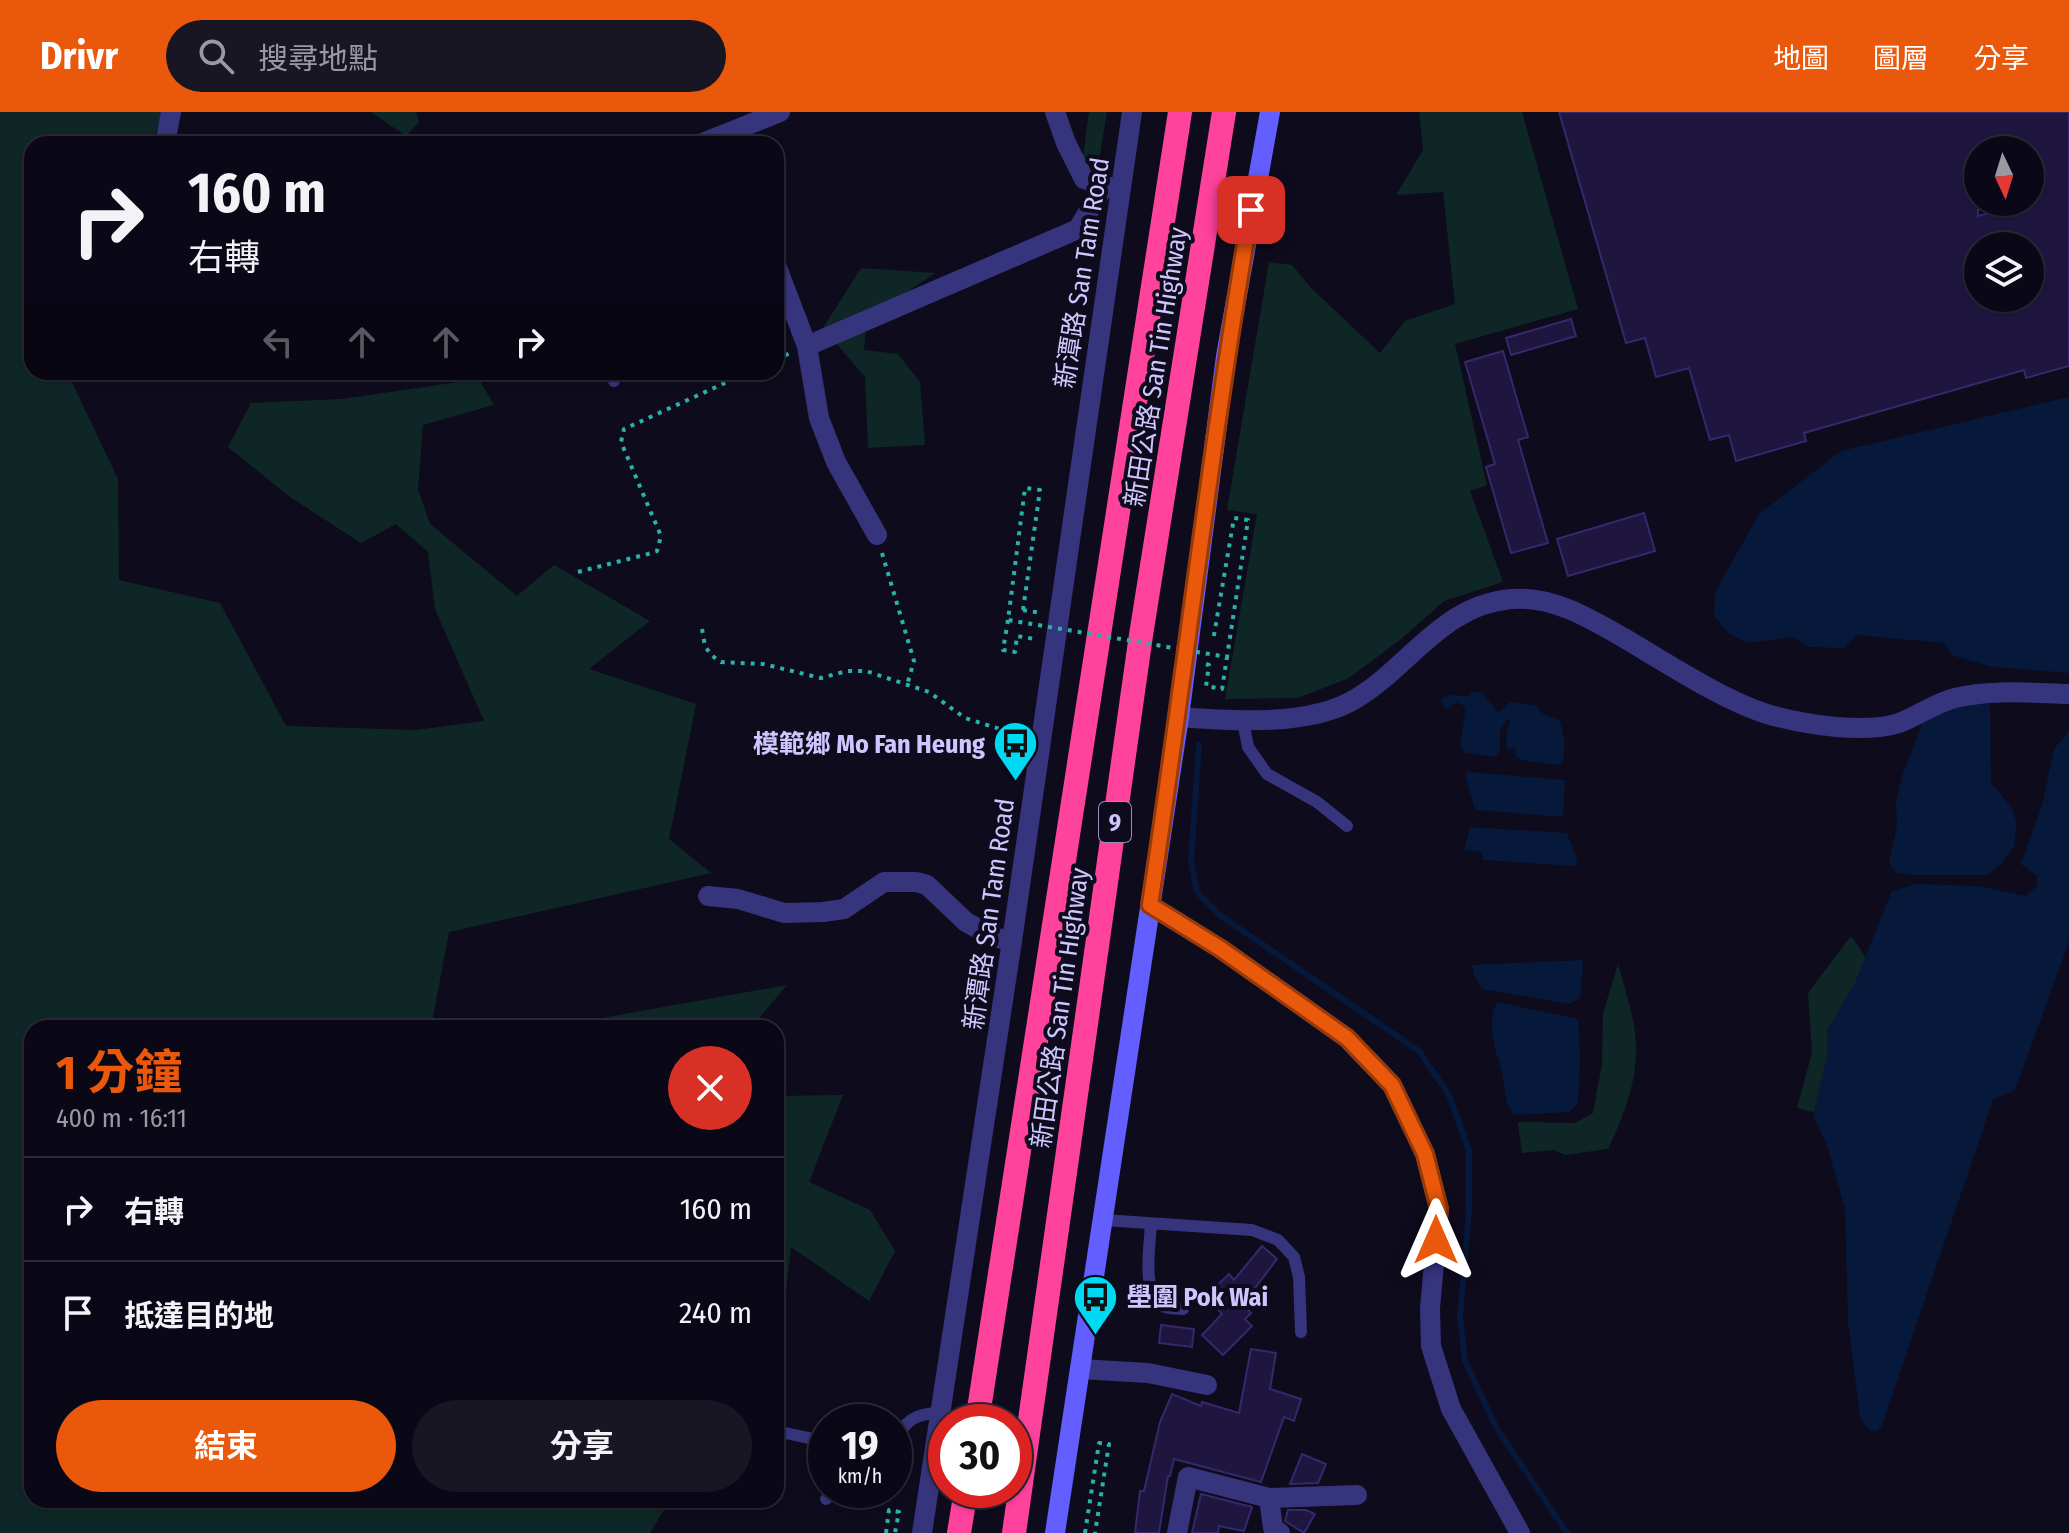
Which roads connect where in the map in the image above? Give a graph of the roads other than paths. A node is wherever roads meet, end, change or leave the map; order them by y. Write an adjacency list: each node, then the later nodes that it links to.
1 (171, 112): 8 (street)
2 (780, 112): 9 (street)
3 (1055, 112): 10 (street)
4 (1132, 112): 10 (street, 新潭路 San Tam Road)
5 (1180, 112): 28 (highway, 新田公路 San Tin Highway / 9)
6 (1224, 112): 37 (highway, 新田公路 San Tin Highway / 9)
7 (1270, 112): 15 (main road)
8 (166, 136)
9 (730, 136)
10 (1112, 187): 12 (street); 20 (street, 新潭路 San Tam Road)
11 (784, 286): 12 (street)
12 (807, 346): 13 (street)
13 (877, 535)
14 (2069, 694): 16 (street)
15 (1179, 717): 16 (street); 19 (main road)
16 (1243, 721): 17 (lane)
17 (1347, 826)
18 (708, 896): 20 (street)
19 (1150, 905): 21 (main road); 41 (street)
20 (1012, 941): 27 (street, 新潭路 San Tam Road)
21 (1103, 1220): 22 (lane); 25 (main road)
22 (1151, 1224): 23 (lane); 24 (lane)
23 (1183, 1309)
24 (1301, 1332)
25 (1080, 1369): 26 (street); 38 (main road)
26 (1207, 1385)
27 (941, 1404)
28 (980, 1404)
29 (784, 1433): 30 (lane)
30 (808, 1438)
31 (928, 1493): 35 (street, 新潭路 San Tam Road)
32 (1357, 1495): 33 (street)
33 (1269, 1498): 39 (street); 40 (street)
34 (963, 1508): 36 (highway)
35 (922, 1533)
36 (959, 1533)
37 (1014, 1533)
38 (1055, 1533)
39 (1177, 1533)
40 (1280, 1533)
41 (1520, 1533)

